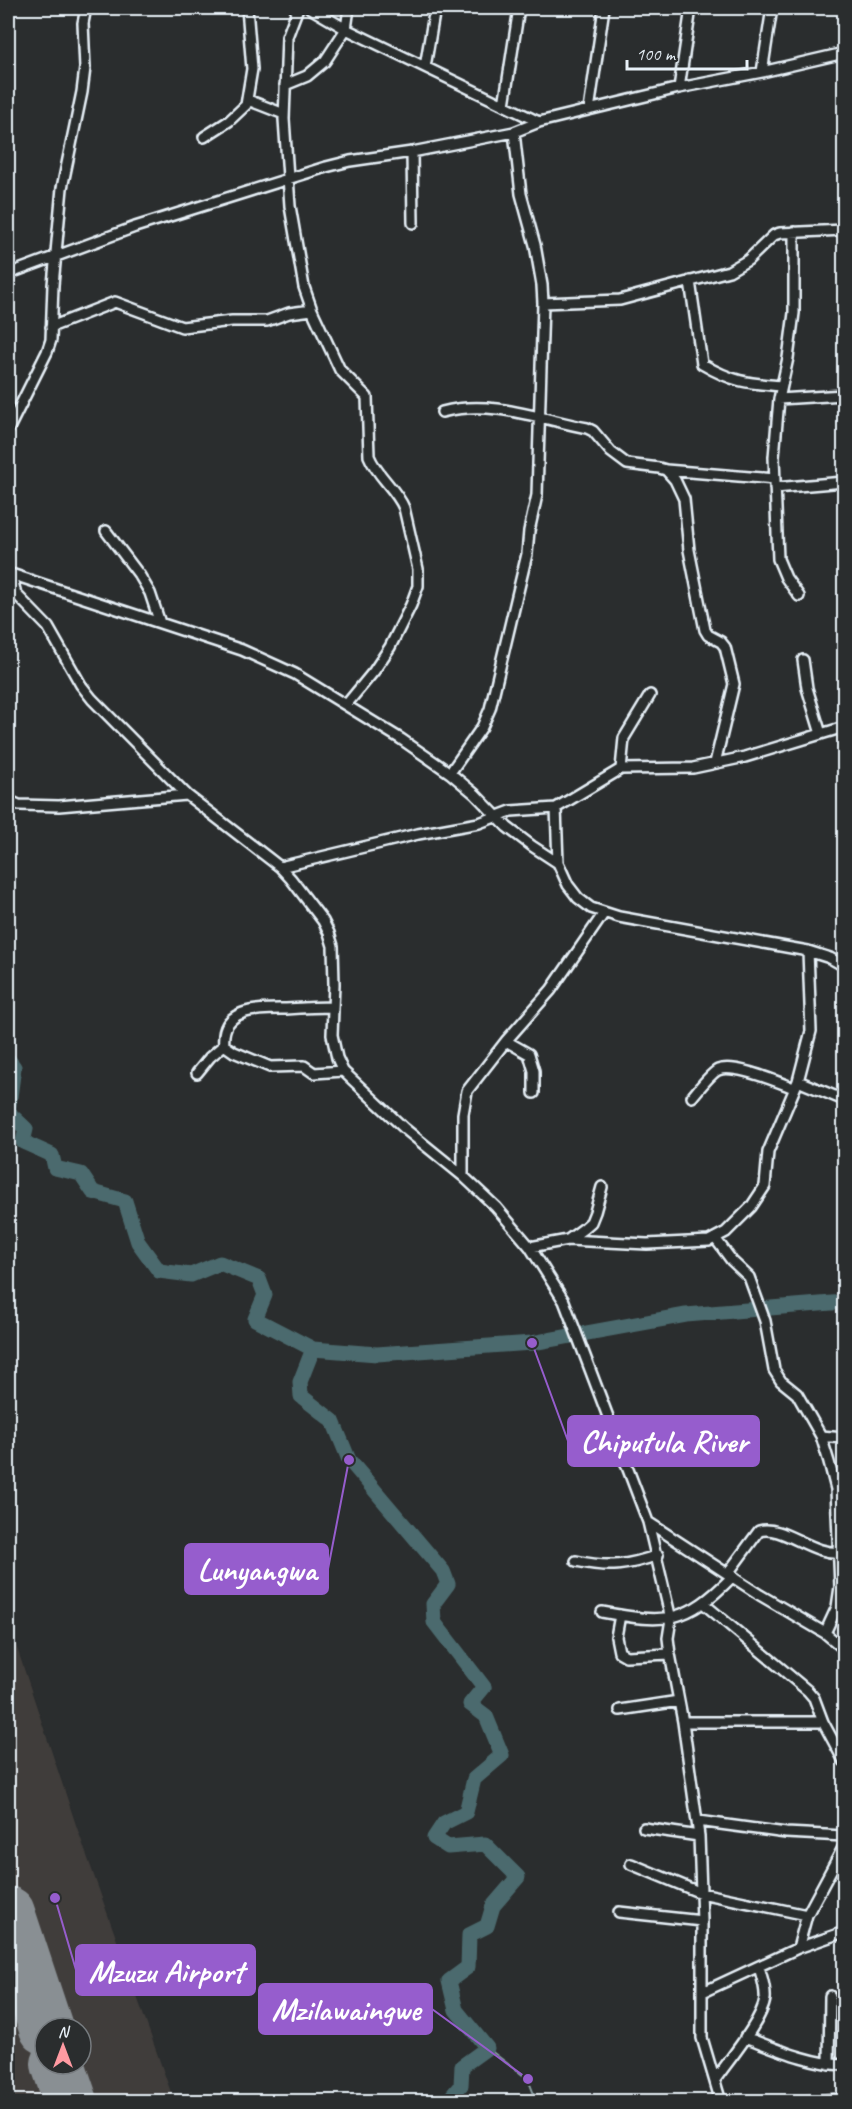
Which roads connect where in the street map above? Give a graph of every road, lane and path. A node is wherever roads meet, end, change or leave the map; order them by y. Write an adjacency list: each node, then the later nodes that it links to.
1 (86, 8): 29 (street)
2 (247, 8): 17 (street)
3 (298, 8): 15 (street)
4 (310, 8): 11 (street)
5 (349, 8): 11 (street)
6 (435, 8): 13 (street)
7 (519, 8): 18 (street)
8 (604, 8): 19 (street)
9 (691, 8): 16 (street)
10 (772, 8): 14 (street)
11 (346, 28): 13 (street); 15 (street)
12 (844, 53): 14 (street)
13 (425, 67): 18 (street)
14 (762, 72): 16 (street)
15 (285, 85): 20 (street)
16 (680, 88): 19 (street)
17 (248, 100): 20 (street); 23 (street)
18 (504, 105): 21 (street)
19 (589, 110): 21 (street)
20 (284, 114): 25 (street)
21 (539, 122): 22 (street)
22 (514, 132): 24 (street); 32 (street)
23 (204, 137)
24 (412, 152): 25 (street); 26 (street)
25 (287, 179): 29 (street); 33 (street)
26 (413, 223)
27 (844, 230): 28 (street)
28 (794, 232): 31 (street); 35 (street)
29 (56, 256): 30 (street); 34 (street)
30 (8, 274)
31 (690, 281): 32 (street); 35 (street)
32 (543, 303): 39 (street)
33 (312, 310): 34 (street); 50 (street)
34 (51, 327): 40 (street)
35 (781, 386): 37 (street)
36 (844, 395): 37 (street)
37 (779, 399): 43 (street)
38 (442, 412): 39 (street)
39 (539, 417): 41 (street); 55 (street)
40 (8, 430)
41 (666, 471): 43 (street); 53 (street)
42 (844, 482): 43 (street)
43 (775, 483): 46 (street)
44 (106, 531): 47 (street)
45 (9, 573): 47 (street); 56 (street)
46 (799, 596)
47 (160, 623): 50 (street)
48 (803, 660): 52 (street)
49 (650, 695): 54 (street)
50 (346, 705): 55 (street)
51 (844, 727): 52 (street)
52 (821, 734): 53 (street)
53 (715, 763): 54 (street)
54 (621, 770): 58 (street)
55 (450, 773): 59 (street)
56 (187, 795): 57 (street); 61 (street)
57 (8, 800)
58 (556, 808): 59 (street); 60 (street)
59 (496, 817): 60 (street); 61 (street)
60 (558, 862): 62 (street)
61 (280, 867): 65 (street)
62 (604, 913): 63 (street); 66 (street)
63 (807, 951): 64 (street); 70 (street)
64 (844, 966)
65 (333, 1007): 67 (street); 68 (street)
66 (506, 1041): 71 (street); 74 (street)
67 (224, 1045): 68 (street); 69 (street)
68 (343, 1071): 74 (street)
69 (197, 1073)
70 (796, 1084): 72 (street); 73 (street); 76 (street)
71 (534, 1093)
72 (692, 1097)
73 (844, 1100)
74 (463, 1176): 78 (street)
75 (602, 1187): 77 (street)
76 (715, 1238): 77 (street); 79 (street)
77 (568, 1240): 78 (street)
78 (530, 1246): 83 (street)
79 (820, 1436): 80 (street); 82 (street)
80 (844, 1438)
81 (844, 1482): 82 (street)
82 (834, 1483): 84 (street)
83 (648, 1522): 85 (street); 87 (street)
84 (841, 1553): 87 (street); 89 (street)
85 (658, 1555): 86 (street); 92 (street)
86 (576, 1561)
87 (730, 1574): 88 (street); 93 (street)
88 (703, 1603): 92 (street); 99 (street)
89 (841, 1607): 93 (street)
90 (602, 1612): 91 (street)
91 (620, 1615): 92 (street); 95 (street)
92 (671, 1619): 95 (street)
93 (825, 1633): 94 (street)
94 (844, 1649)
95 (670, 1654): 96 (street)
96 (679, 1701): 97 (street); 98 (street)
97 (620, 1710)
98 (683, 1722): 99 (street); 101 (street)
99 (824, 1722): 100 (street)
100 (844, 1761)
101 (698, 1821): 103 (street); 104 (street)
102 (644, 1828): 103 (street)
103 (699, 1836): 107 (street)
104 (844, 1836)
105 (844, 1846): 109 (street)
106 (631, 1864): 107 (street)
107 (701, 1893): 109 (street); 110 (street)
108 (619, 1912): 110 (street)
109 (807, 1915): 112 (street)
110 (702, 1921): 114 (street)
111 (844, 1932): 112 (street)
112 (798, 1948): 113 (street)
113 (759, 1967): 114 (street); 116 (street)
114 (704, 1992): 119 (street)
115 (830, 1996): 117 (street)
116 (745, 2037): 117 (street); 119 (street)
117 (829, 2064): 118 (street)
118 (844, 2065)
119 (715, 2080): 121 (street)
120 (844, 2099): 122 (street)
121 (721, 2102)
122 (786, 2102)

